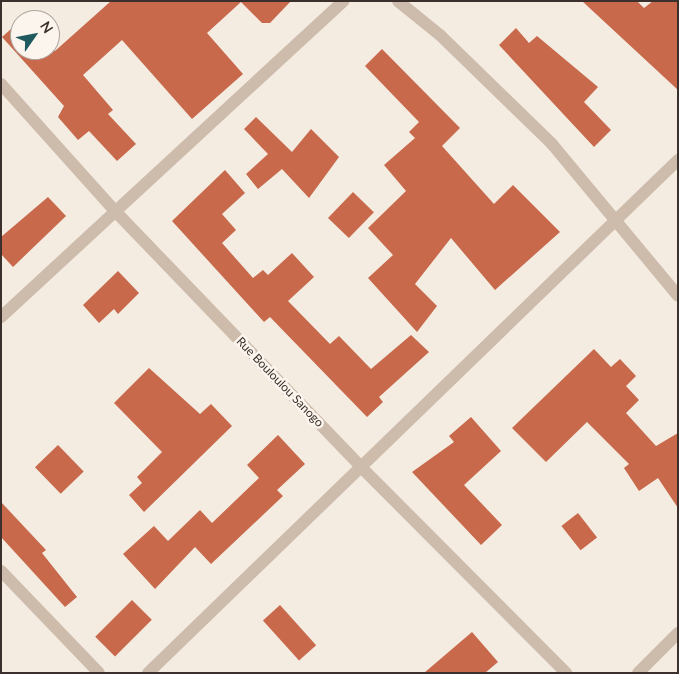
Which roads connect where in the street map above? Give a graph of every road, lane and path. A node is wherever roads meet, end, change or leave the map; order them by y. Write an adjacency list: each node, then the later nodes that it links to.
1 (344, 1): 5 (street)
2 (398, 1): 6 (street)
3 (1, 84): 5 (street, Rue Bouloulou Sanogo)
4 (678, 160): 6 (street)
5 (115, 211): 8 (street); 9 (street, Rue Bouloulou Sanogo)
6 (613, 221): 7 (street); 9 (street)
7 (678, 296)
8 (1, 317)
9 (361, 467): 13 (street); 14 (street, Rue Bouloulou Sanogo)
10 (1, 571): 12 (street)
11 (678, 633): 15 (street)
12 (99, 673)
13 (148, 673)
14 (566, 673)
15 (638, 673)

